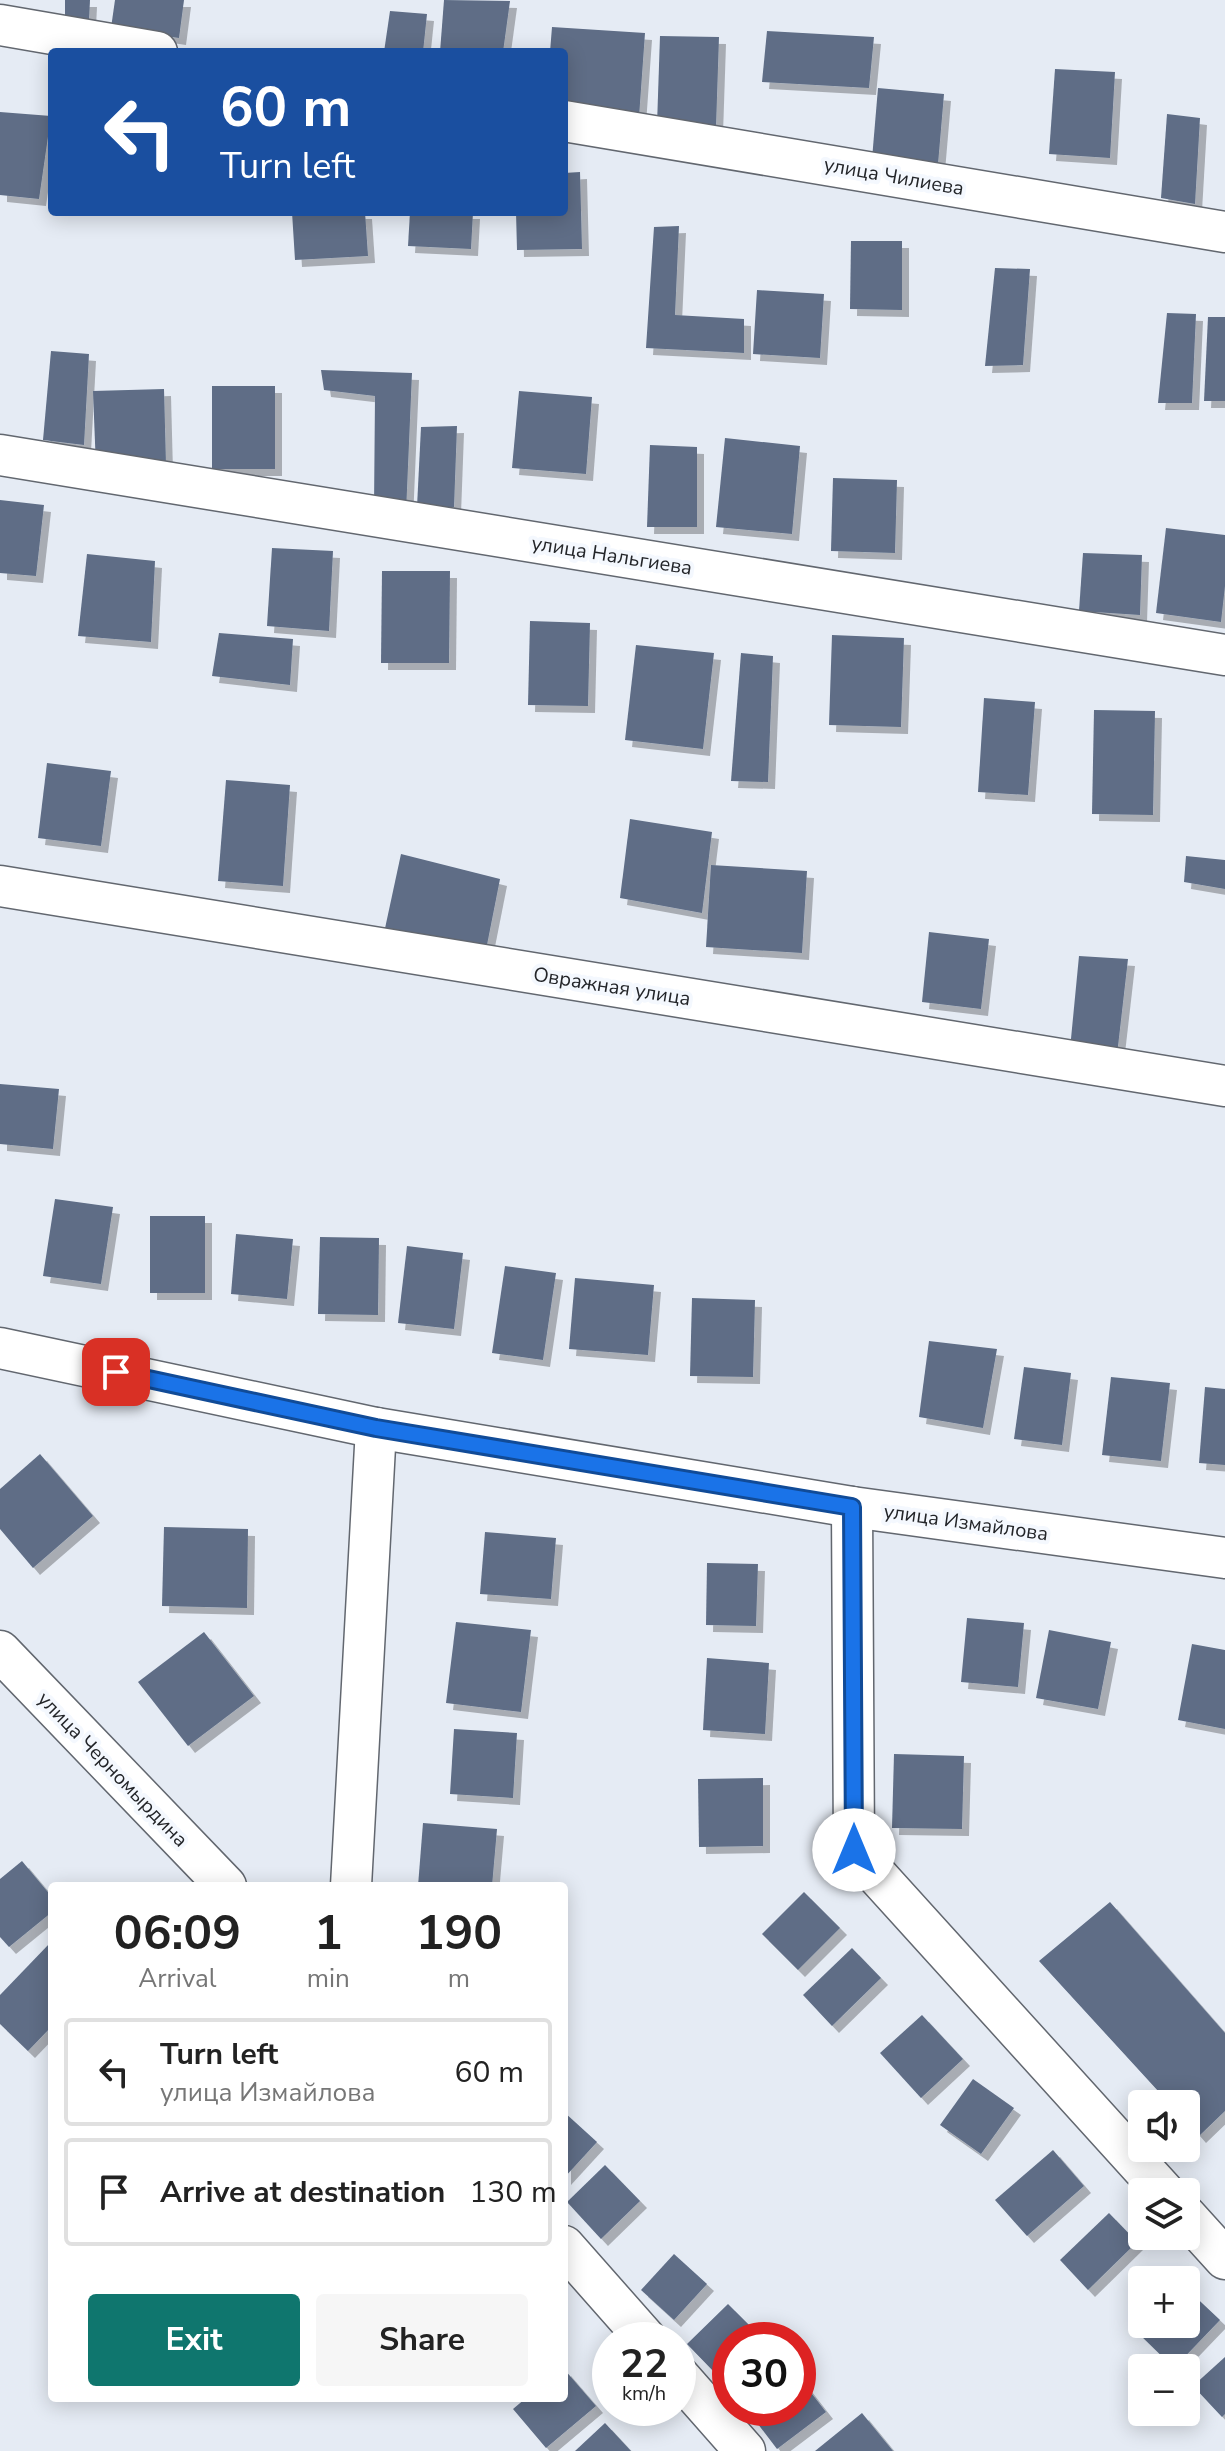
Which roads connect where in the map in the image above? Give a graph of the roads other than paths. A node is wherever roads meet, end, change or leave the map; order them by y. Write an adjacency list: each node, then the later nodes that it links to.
1 (0, 25): 2 (street)
2 (134, 48)
3 (568, 122): 4 (street, улица Чилиева)
4 (1225, 232)
5 (0, 455): 6 (street, улица Нальгиева)
6 (1225, 655)
7 (0, 886): 8 (street, Овражная улица)
8 (1225, 1086)
9 (0, 1348): 10 (street, улица Измайлова)
10 (376, 1428): 11 (street, улица Измайлова); 15 (street)
11 (852, 1507): 12 (street, улица Измайлова); 16 (street)
12 (1225, 1558)
13 (0, 1651): 14 (street, улица Черномырдина)
14 (222, 1882)
15 (351, 1882)
16 (1151, 2178)
17 (1200, 2231): 19 (street)
18 (568, 2251): 20 (street)
19 (1225, 2259)
20 (631, 2322)
21 (696, 2395): 22 (street)
22 (745, 2451)

